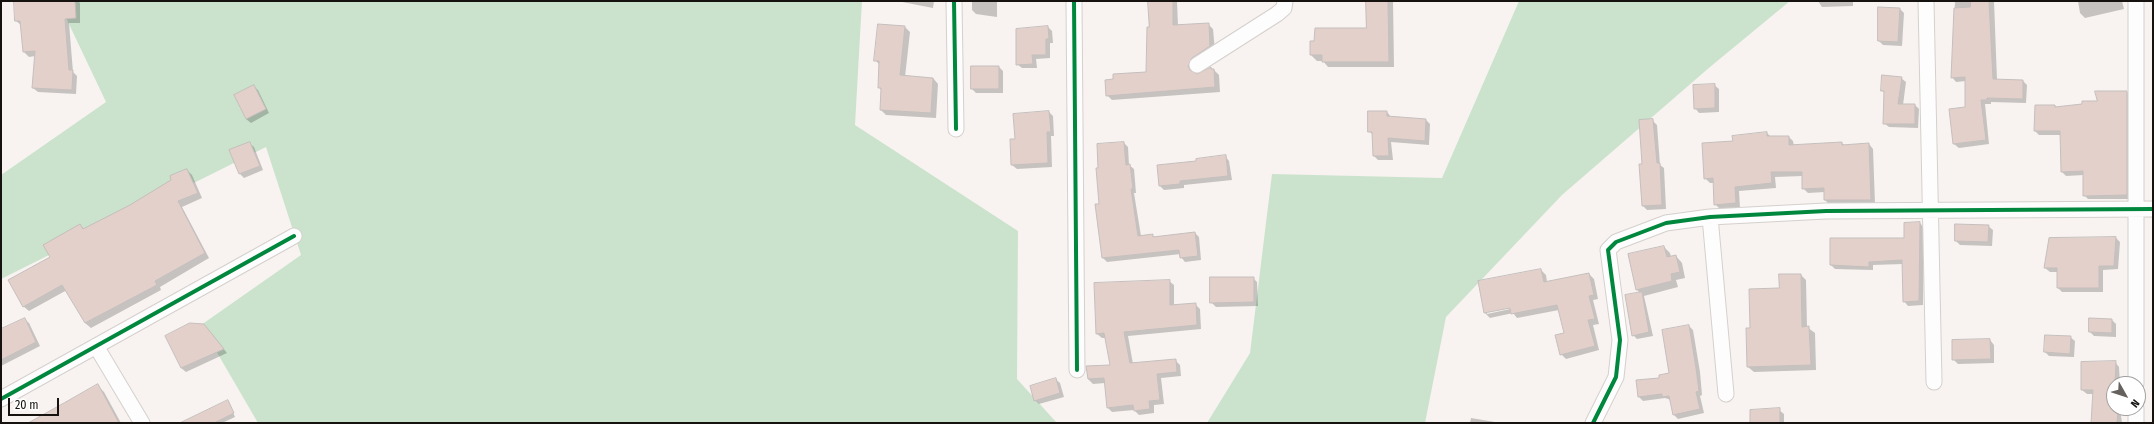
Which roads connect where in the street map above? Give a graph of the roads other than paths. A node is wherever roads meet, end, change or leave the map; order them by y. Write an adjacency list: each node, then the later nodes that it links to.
1 (954, 1): 7 (street)
2 (1074, 1): 14 (street)
3 (1285, 1): 6 (street)
4 (1926, 1): 10 (street)
5 (2136, 1): 8 (street)
6 (1197, 65)
7 (956, 129)
8 (2137, 209): 9 (street); 10 (street); 15 (street)
9 (2153, 209)
10 (1930, 211): 11 (street); 16 (street)
11 (1710, 216): 17 (street); 20 (street)
12 (294, 236): 13 (street)
13 (96, 346): 18 (street); 19 (street)
14 (1077, 370)
15 (2136, 376)
16 (1934, 382)
17 (1726, 394)
18 (1, 399)
19 (142, 423)
20 (1593, 423)

